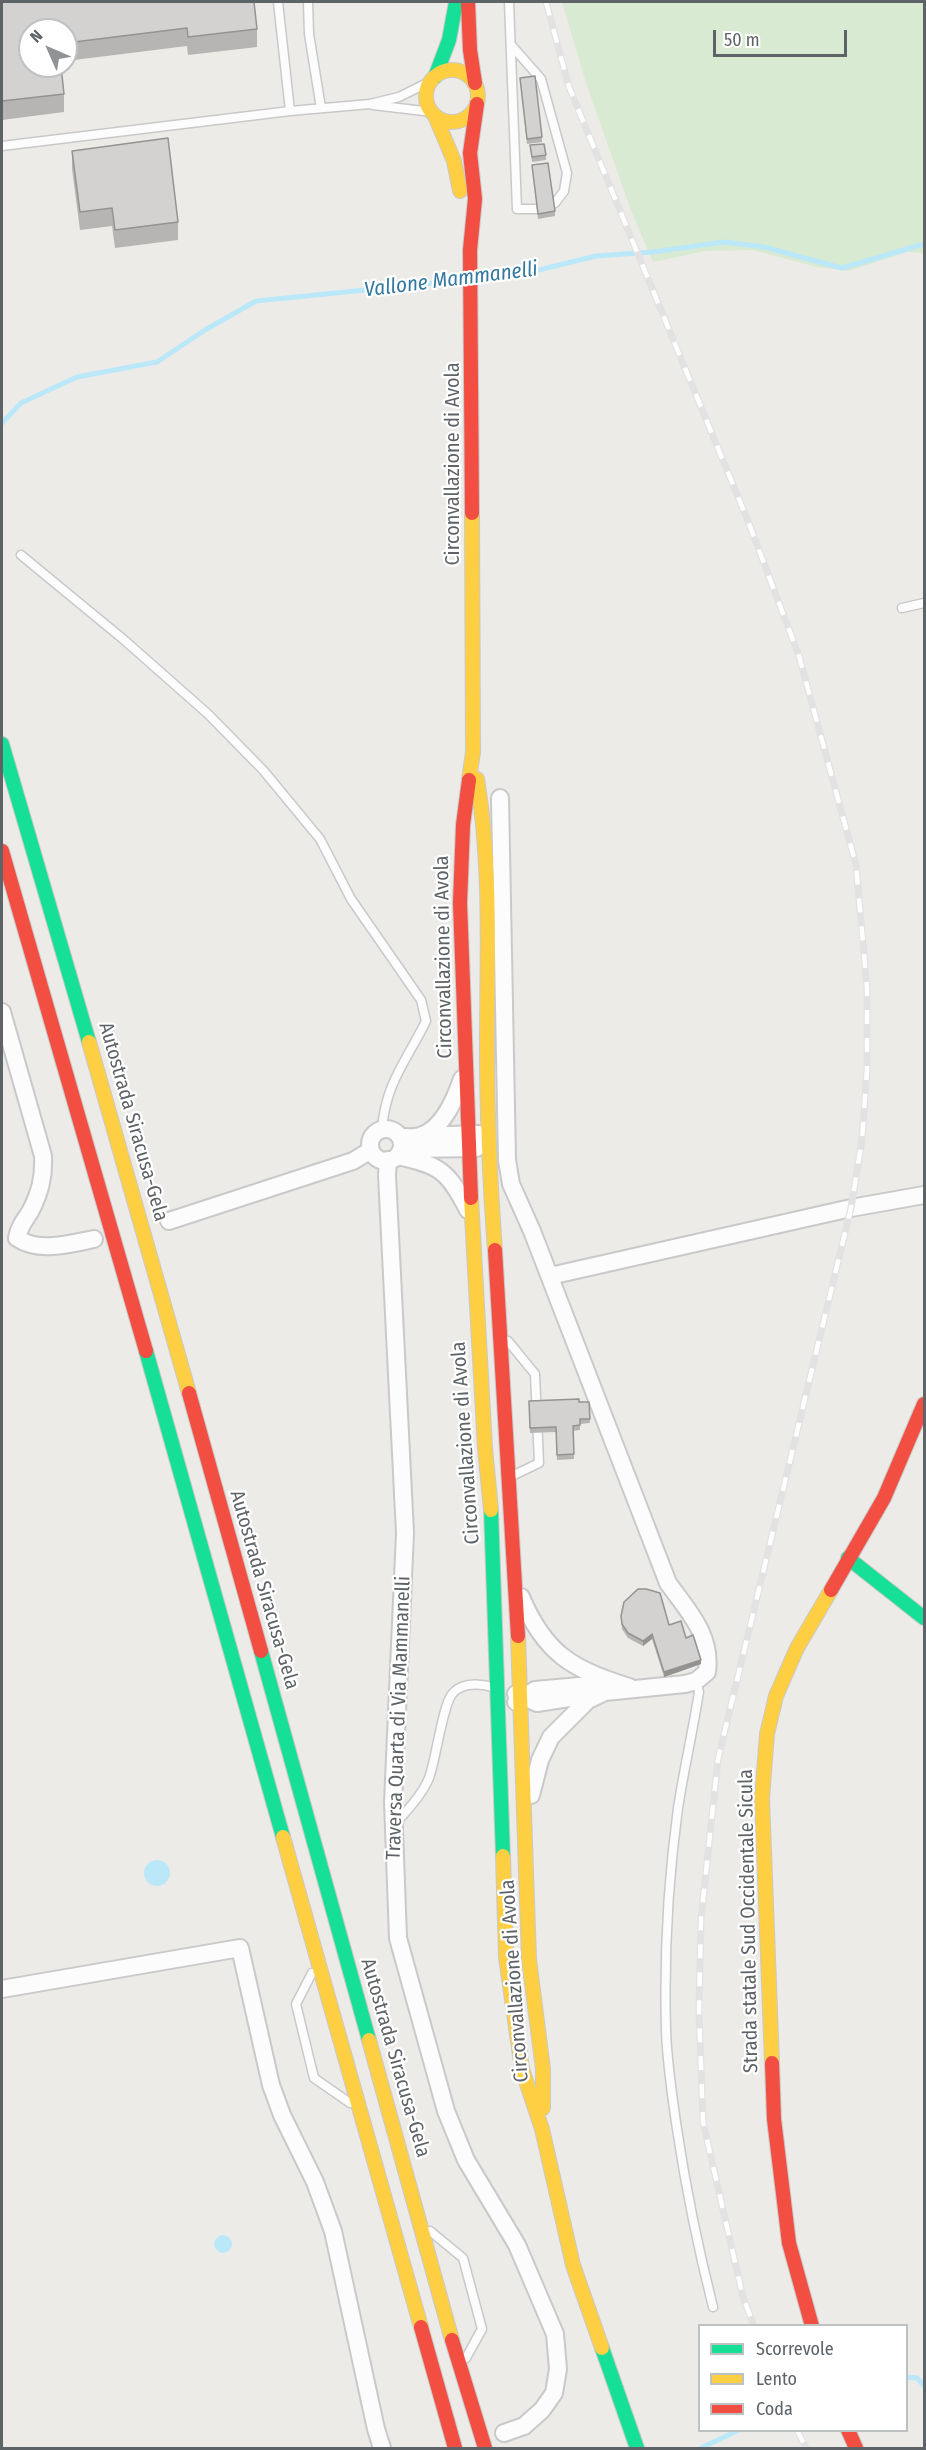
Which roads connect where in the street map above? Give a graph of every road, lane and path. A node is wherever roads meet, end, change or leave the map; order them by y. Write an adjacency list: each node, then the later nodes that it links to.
1 (278, 2): 12 (lane)
2 (308, 2): 11 (lane)
3 (456, 2): 7 (main road)
4 (468, 2): 8 (main road)
5 (509, 2): 6 (lane)
6 (512, 46): 6 (lane)
7 (433, 79): 8 (main road); 10 (lane); 13 (main road)
8 (475, 84): 9 (main road)
9 (477, 104): 13 (main road); 15 (main road)
10 (370, 105): 11 (lane); 13 (lane)
11 (321, 108): 12 (lane)
12 (290, 111): 14 (lane)
13 (434, 114): 15 (main road)
14 (2, 146)
15 (470, 250): 20 (main road, Circonvallazione di Avola)
16 (21, 555): 25 (lane)
17 (924, 603): 18 (lane)
18 (902, 608)
19 (2, 744): 53 (main road, Autostrada Siracusa-Gela)
20 (473, 752): 24 (main road, Circonvallazione di Avola); 27 (main road, Circonvallazione di Avola)
21 (500, 798): 35 (street)
22 (2, 851): 49 (main road)
23 (2, 1012): 34 (street)
24 (465, 1069): 26 (street); 28 (main road, Circonvallazione di Avola)
25 (382, 1130): 29 (street); 30 (street)
26 (420, 1136): 28 (street); 30 (street)
27 (489, 1141): 28 (street); 36 (main road, Circonvallazione di Avola)
28 (469, 1142): 30 (street); 32 (main road, Circonvallazione di Avola)
29 (371, 1150): 30 (street); 33 (street)
30 (396, 1151): 32 (street); 48 (street, Traversa Quarta di Via Mammanelli)
31 (924, 1195): 35 (street)
32 (472, 1217): 43 (main road, Circonvallazione di Avola)
33 (169, 1221)
34 (94, 1239)
35 (550, 1276): 42 (street)
36 (499, 1330): 38 (main road, Circonvallazione di Avola); 38 (lane)
37 (924, 1404): 39 (main road, Strada statale Sud Occidentale Sicula)
38 (509, 1478): 40 (main road, Circonvallazione di Avola)
39 (848, 1558): 41 (main road); 55 (main road, Strada statale Sud Occidentale Sicula)
40 (515, 1580): 44 (street); 45 (main road, Circonvallazione di Avola)
41 (924, 1618)
42 (696, 1681): 44 (street); 54 (lane)
43 (498, 1685): 45 (street); 46 (main road, Circonvallazione di Avola); 48 (lane)
44 (611, 1687): 45 (street); 47 (street)
45 (521, 1698): 46 (street); 47 (main road, Circonvallazione di Avola)
46 (499, 1717): 52 (main road, Circonvallazione di Avola)
47 (525, 1819): 52 (main road, Circonvallazione di Avola)
48 (393, 1826): 58 (street, Traversa Quarta di Via Mammanelli)
49 (318, 1962): 51 (main road); 51 (lane)
50 (2, 1989): 59 (street)
51 (360, 2110): 60 (main road)
52 (542, 2128): 62 (main road, Circonvallazione di Avola)
53 (420, 2222): 56 (main road, Autostrada Siracusa-Gela); 56 (lane)
54 (713, 2307)
55 (812, 2324)
56 (460, 2369): 61 (main road, Autostrada Siracusa-Gela)
57 (849, 2432): 63 (main road)
58 (504, 2433)
59 (382, 2448)
60 (455, 2448)
61 (485, 2448)
62 (638, 2448)
63 (856, 2448)

